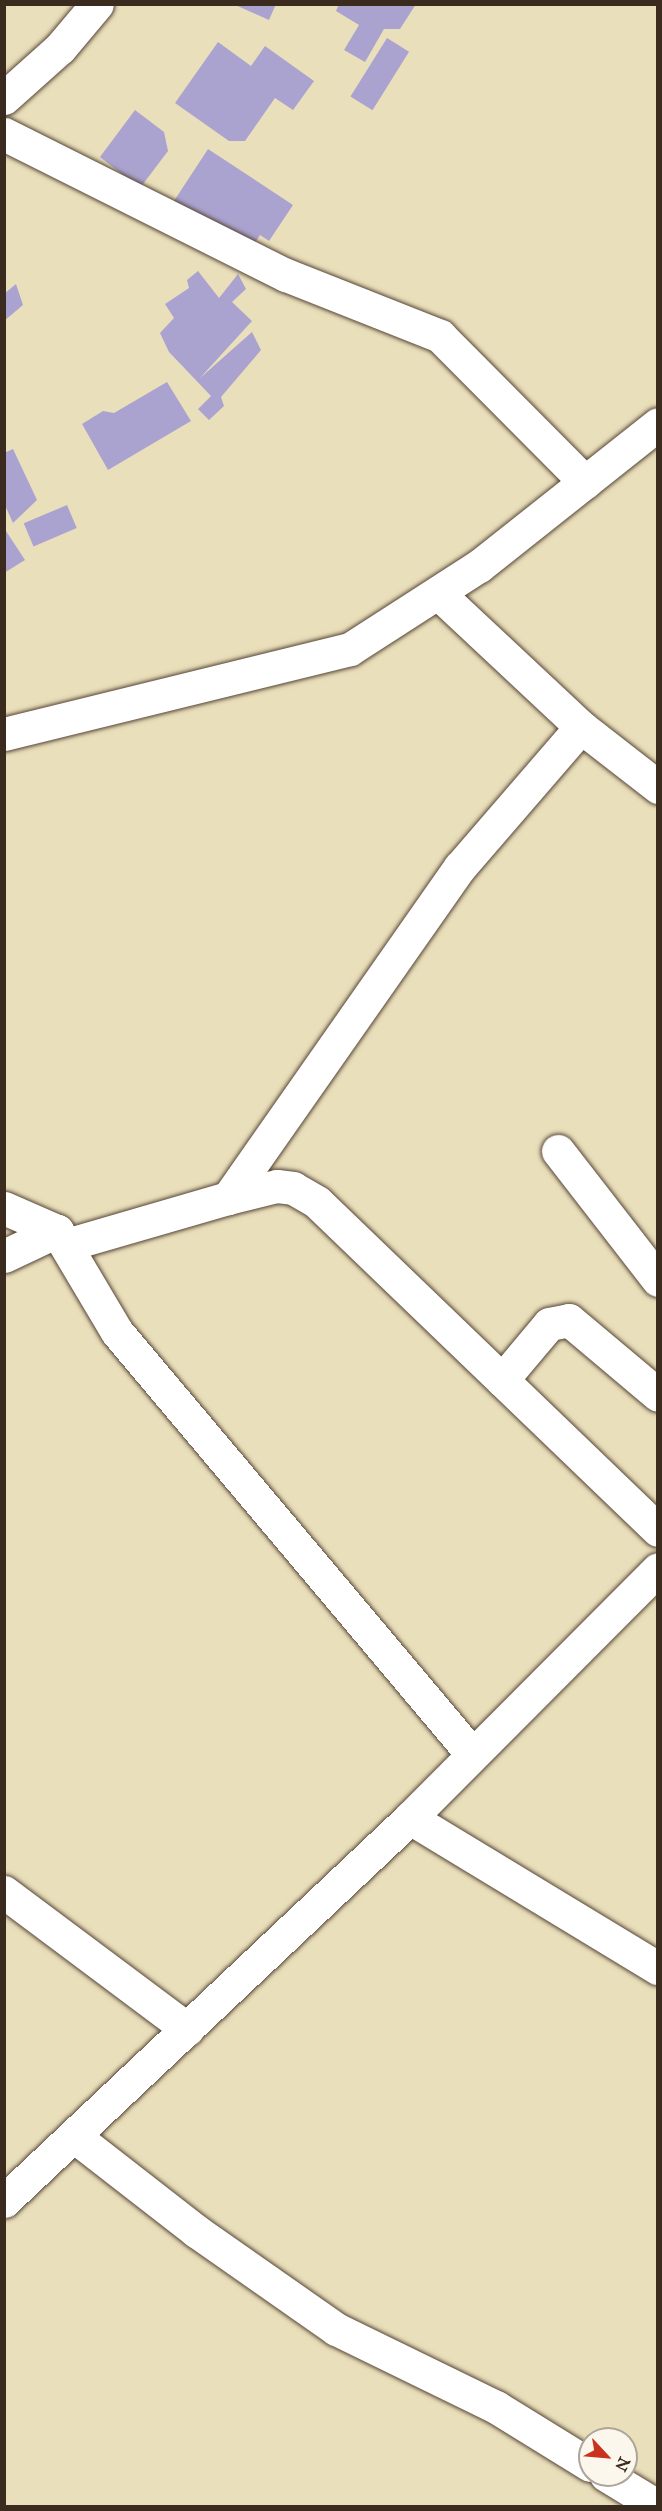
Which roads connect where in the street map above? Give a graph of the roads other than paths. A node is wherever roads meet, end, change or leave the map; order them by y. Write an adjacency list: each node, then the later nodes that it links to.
1 (97, 4): 2 (street)
2 (4, 98)
3 (4, 134): 5 (street)
4 (657, 424): 5 (street)
5 (585, 482): 6 (street)
6 (438, 593): 7 (street); 8 (street)
7 (581, 727): 9 (street); 11 (street)
8 (4, 734)
9 (657, 787)
10 (558, 1150): 15 (street)
11 (228, 1198): 13 (street); 16 (street)
12 (4, 1208): 13 (street)
13 (62, 1238): 14 (street); 20 (street)
14 (4, 1256)
15 (657, 1280)
16 (502, 1380): 17 (street); 18 (street)
17 (657, 1395)
18 (657, 1530)
19 (657, 1569): 20 (street)
20 (472, 1754): 21 (street)
21 (410, 1818): 23 (street); 24 (street)
22 (4, 1892): 24 (street)
23 (657, 1968)
24 (187, 2029): 25 (street)
25 (74, 2136): 26 (street); 27 (street)
26 (4, 2201)
27 (578, 2458)
28 (626, 2487): 29 (street)
29 (657, 2506)

